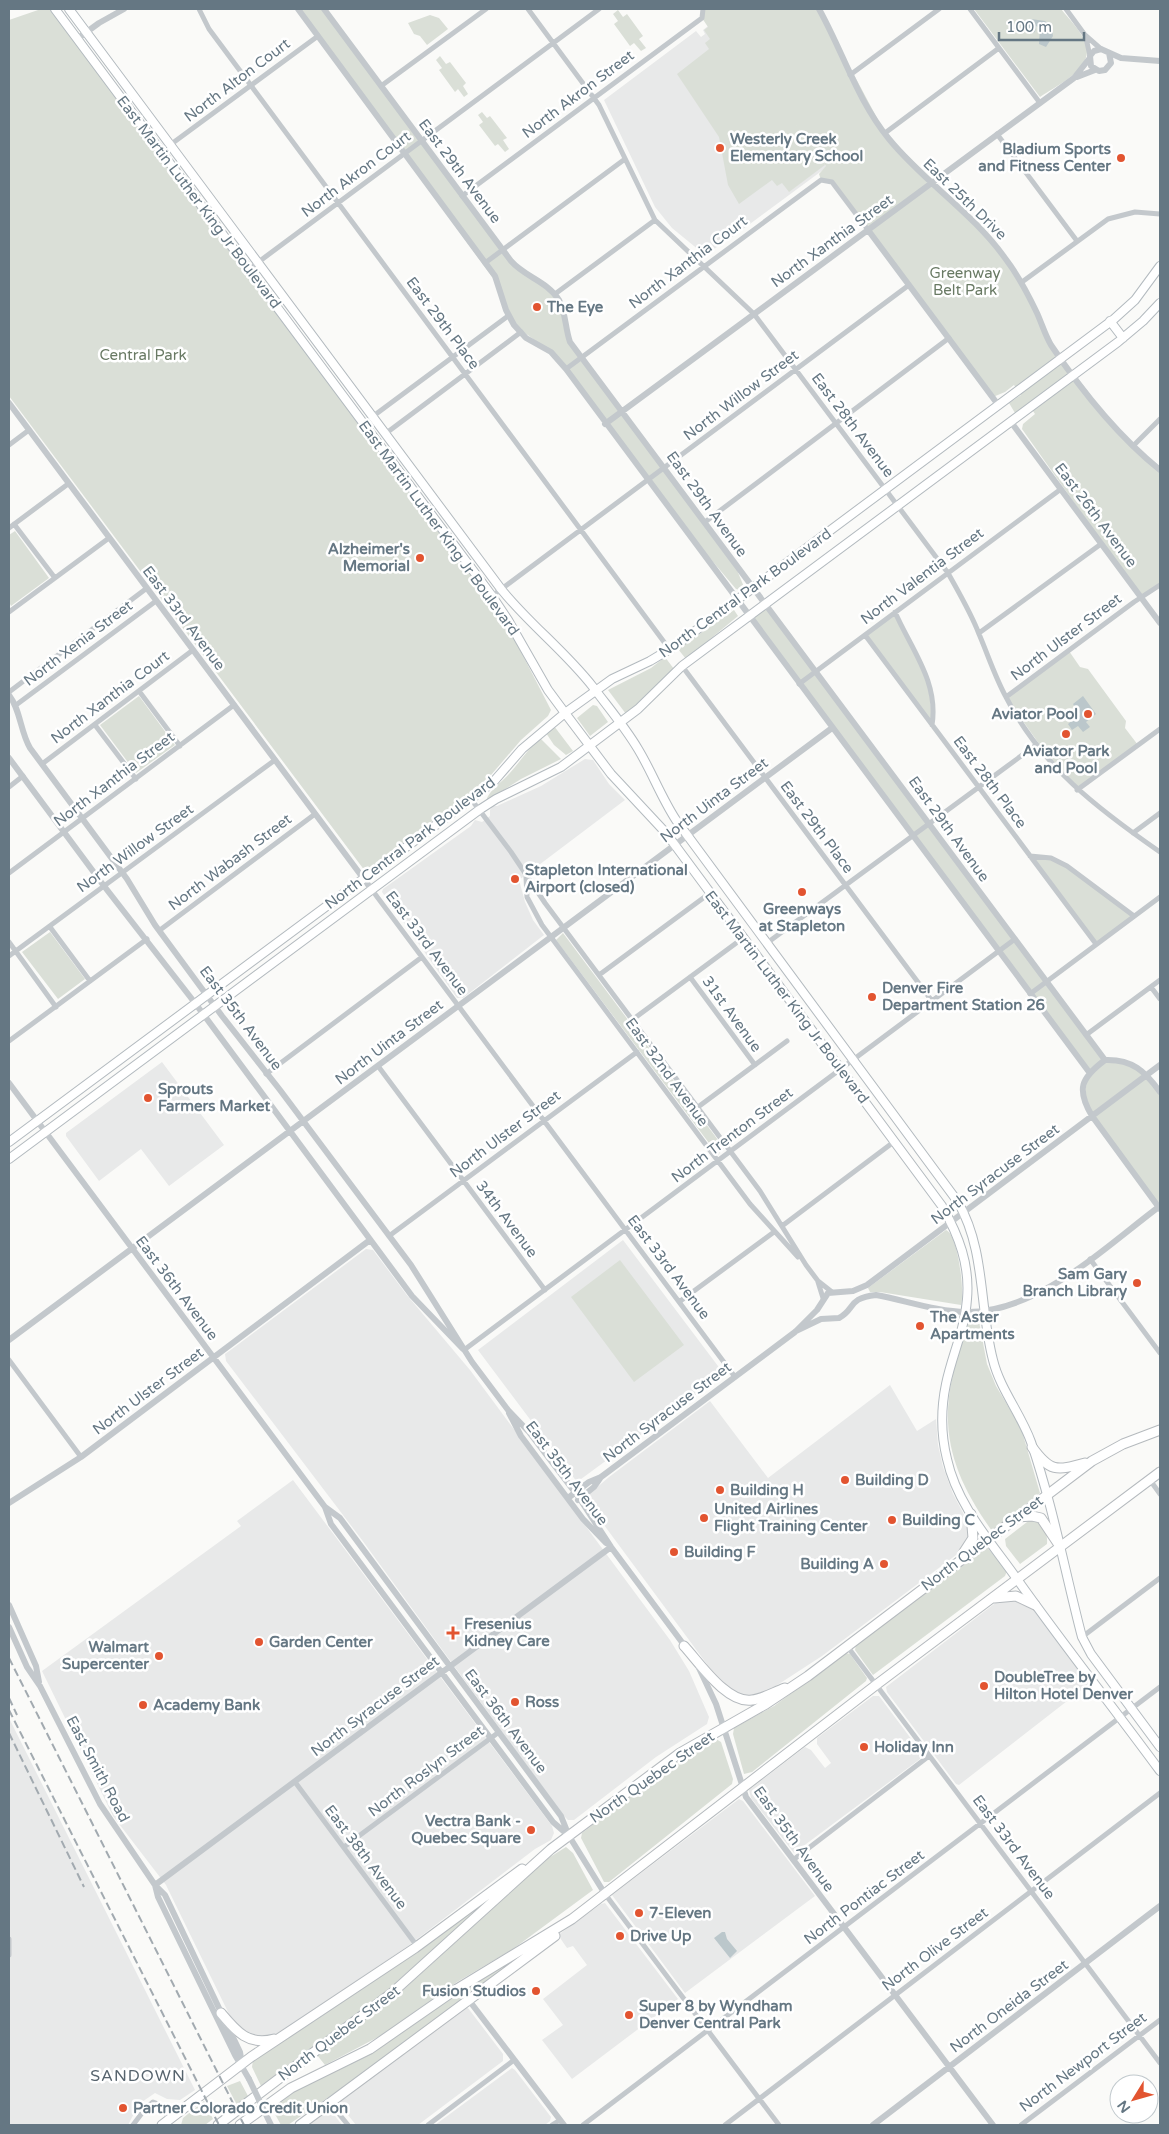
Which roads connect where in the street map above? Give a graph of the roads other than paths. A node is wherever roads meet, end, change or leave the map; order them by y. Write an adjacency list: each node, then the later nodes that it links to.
1 (55, 9): 18 (main road, East Martin Luther King Jr Boulevard)
2 (69, 9): 15 (main road, East Martin Luther King Jr Boulevard)
3 (124, 9): 15 (street)
4 (199, 9): 30 (street, East 29th Place)
5 (298, 9): 17 (street, East 29th Avenue)
6 (324, 9): 31 (street, East 29th Avenue)
7 (486, 9): 31 (street)
8 (528, 9): 19 (street, East 28th Avenue)
9 (599, 9): 19 (street, North Akron Court)
10 (703, 9): 32 (street, North Akron Street)
11 (938, 9): 28 (street)
12 (970, 9): 20 (street)
13 (1066, 9): 16 (street)
14 (822, 10): 28 (street, East 25th Drive)
15 (86, 32): 18 (street); 37 (main road, East Martin Luther King Jr Boulevard)
16 (1085, 35): 21 (street); 23 (street)
17 (318, 36): 30 (street, North Alton Court); 38 (street, East 29th Avenue)
18 (78, 39): 52 (main road, East Martin Luther King Jr Boulevard)
19 (553, 43): 32 (street, East 28th Avenue); 36 (street, North Akron Court)
20 (999, 48): 33 (street); 34 (street)
21 (1101, 49): 22 (street); 23 (street)
22 (1109, 53): 24 (street); 26 (street)
23 (1090, 57): 27 (street); 29 (street, North Xanthia Street)
24 (1135, 59): 25 (street); 26 (street)
25 (1160, 61)
26 (1110, 66): 27 (street)
27 (1096, 70): 29 (street, North Xanthia Street)
28 (850, 75): 34 (street, East 25th Drive)
29 (1074, 78): 33 (street, North Xanthia Street)
30 (251, 85): 37 (street, North Alton Court); 42 (street, East 29th Place)
31 (382, 86): 36 (street, East 29th Avenue)
32 (594, 97): 39 (street, East 28th Avenue); 41 (street, North Akron Street)
33 (1040, 103): 35 (street, North Xanthia Street)
34 (885, 133): 40 (street, East 25th Drive)
35 (997, 134): 40 (street, North Xanthia Street); 46 (street)
36 (422, 140): 38 (street, North Akron Court); 41 (street, East 29th Avenue)
37 (170, 145): 49 (main road, East Martin Luther King Jr Boulevard)
38 (405, 153): 42 (street, North Akron Court); 48 (street, East 29th Avenue)
39 (624, 159): 44 (street, East 28th Avenue); 47 (street)
40 (931, 184): 45 (street, North Xanthia Street); 53 (street, East 25th Drive)
41 (462, 196): 47 (street, East 29th Avenue)
42 (338, 203): 49 (street, North Akron Court); 63 (street, East 29th Place)
43 (1160, 214): 46 (street)
44 (654, 220): 50 (street, East 28th Avenue); 55 (street)
45 (868, 230): 50 (street, North Xanthia Court); 54 (street); 57 (street, North Xanthia Street)
46 (1076, 241): 53 (street)
47 (503, 250): 48 (street); 55 (street, East 29th Avenue)
48 (485, 262): 58 (street, East 29th Avenue)
49 (257, 263): 52 (street, North Akron Court); 73 (main road, East Martin Luther King Jr Boulevard)
50 (704, 266): 57 (street, East 28th Avenue); 64 (street, North Xanthia Court)
51 (1160, 266): 59 (main road, North Central Park Boulevard)
52 (249, 269): 101 (main road, East Martin Luther King Jr Boulevard)
53 (1022, 282): 65 (street, East 25th Drive)
54 (909, 285): 61 (street); 67 (street, North Willow Street)
55 (555, 294): 64 (street, East 29th Avenue)
56 (1160, 303): 62 (main road, North Central Park Boulevard)
57 (754, 314): 67 (street, East 28th Avenue); 72 (street, North Xanthia Street)
58 (508, 316): 60 (street, East 29th Avenue); 63 (street)
59 (1110, 322): 62 (main road); 65 (main road, North Central Park Boulevard)
60 (520, 332): 66 (street, East 29th Avenue); 68 (street)
61 (949, 338): 71 (street); 76 (street)
62 (1123, 338): 69 (main road, North Central Park Boulevard)
63 (453, 357): 68 (street, East 29th Place); 73 (street)
64 (582, 357): 66 (street, North Xanthia Court); 72 (street, East 29th Avenue)
65 (1062, 358): 69 (street, East 25th Drive); 71 (main road, North Central Park Boulevard)
66 (566, 369): 77 (street, East 29th Avenue)
67 (796, 370): 76 (street, East 28th Avenue); 82 (street, North Willow Street)
68 (465, 374): 79 (street); 92 (street, East 29th Place)
69 (1074, 375): 75 (main road, North Central Park Boulevard); 81 (street, East 25th Drive)
70 (9, 403): 78 (street, East 33rd Avenue)
71 (999, 406): 86 (main road, North Central Park Boulevard)
72 (622, 411): 77 (street, North Xanthia Street); 82 (street, East 29th Avenue)
73 (372, 417): 79 (main road, East Martin Luther King Jr Boulevard)
74 (1160, 418): 81 (street)
75 (1011, 422): 87 (street, East 26th Avenue); 88 (main road, North Central Park Boulevard)
76 (836, 423): 86 (street, East 28th Avenue); 89 (street)
77 (605, 424): 84 (street, East 29th Avenue)
78 (29, 430): 80 (street); 85 (street, East 33rd Avenue)
79 (384, 434): 100 (main road, East Martin Luther King Jr Boulevard)
80 (9, 445)
81 (1133, 446): 83 (street, East 25th Drive)
82 (664, 468): 84 (street, North Willow Street); 89 (street, East 29th Avenue)
83 (1160, 470)
84 (647, 481): 92 (street, North Willow Street); 103 (street, East 29th Avenue)
85 (68, 484): 90 (street); 93 (street, East 33rd Avenue)
86 (885, 489): 88 (street, East 28th Avenue); 99 (main road, North Central Park Boulevard)
87 (1061, 489): 94 (street, East 26th Avenue); 95 (street, North Valentia Street)
88 (897, 506): 95 (street, East 28th Avenue); 105 (main road, North Central Park Boulevard)
89 (705, 522): 99 (street, East 29th Avenue)
90 (14, 524): 91 (street); 96 (street)
91 (9, 528)
92 (581, 530): 100 (street, North Willow Street); 113 (street, East 29th Place)
93 (109, 538): 96 (street); 98 (street, East 33rd Avenue)
94 (1101, 544): 102 (street, East 26th Avenue); 110 (street)
95 (948, 573): 107 (street, North Valentia Street); 110 (street, East 28th Avenue)
96 (55, 578): 106 (street)
97 (1160, 586): 102 (street, North Ulster Street)
98 (147, 588): 104 (street, East 33rd Avenue); 119 (street, North Xenia Street)
99 (753, 588): 103 (main road, North Central Park Boulevard); 105 (street, East 29th Avenue)
100 (502, 589): 101 (street, North Willow Street); 117 (main road, East Martin Luther King Jr Boulevard)
101 (492, 596): 123 (main road, East Martin Luther King Jr Boulevard)
102 (1141, 597): 109 (street, East 26th Avenue); 120 (street, North Ulster Street)
103 (739, 599): 108 (street, East 29th Avenue); 113 (main road, North Central Park Boulevard)
104 (156, 601): 112 (street, East 33rd Avenue); 121 (street, North Xenia Street)
105 (766, 604): 108 (main road, North Central Park Boulevard); 115 (street, East 29th Avenue)
106 (9, 611)
107 (895, 612): 111 (street, North Valentia Street); 126 (street)
108 (750, 616): 114 (main road, North Central Park Boulevard); 116 (street, East 29th Avenue)
109 (1160, 623)
110 (979, 633): 120 (street, East 28th Avenue)
111 (865, 635): 115 (street, North Valentia Street); 126 (street, East 28th Place)
112 (193, 650): 118 (street, North Xanthia Court); 122 (street, East 33rd Avenue)
113 (670, 650): 117 (main road, North Central Park Boulevard)
114 (682, 666): 124 (main road, North Central Park Boulevard); 136 (street, East 29th Place)
115 (816, 672): 116 (street, North Valentia Street); 146 (street, East 29th Avenue)
116 (799, 684): 127 (street, East 29th Avenue)
117 (596, 690): 123 (main road, North Central Park Boulevard); 124 (main road, East Martin Luther King Jr Boulevard)
118 (139, 691): 125 (street, North Xanthia Court); 131 (street)
119 (9, 693): 121 (street, East 35th Avenue)
120 (1006, 697): 130 (street, East 28th Avenue)
121 (16, 705): 134 (street, East 35th Avenue)
122 (234, 705): 131 (street, North Xanthia Street); 133 (street, East 33rd Avenue)
123 (565, 713): 129 (main road, East Martin Luther King Jr Boulevard); 141 (main road, North Central Park Boulevard)
124 (620, 722): 129 (main road, North Central Park Boulevard); 149 (main road, East Martin Luther King Jr Boulevard)
125 (95, 725): 134 (street, North Xanthia Court); 137 (street)
126 (932, 725): 139 (street, East 28th Place)
127 (832, 728): 136 (street, North Uinta Street); 150 (street, East 29th Avenue)
128 (1160, 729): 140 (street)
129 (589, 745): 142 (main road, North Central Park Boulevard); 151 (main road, East Martin Luther King Jr Boulevard)
130 (1036, 745): 139 (street); 140 (street, East 28th Avenue)
131 (180, 746): 137 (street, North Xanthia Street)
132 (9, 758): 135 (street, East 35th Avenue)
133 (275, 760): 144 (street, East 33rd Avenue); 155 (street, North Willow Street)
134 (42, 764): 145 (street, East 35th Avenue)
135 (23, 776): 138 (street); 147 (street, East 35th Avenue)
136 (765, 778): 149 (street, North Uinta Street); 158 (street, East 29th Place)
137 (136, 779): 145 (street, North Xanthia Street)
138 (9, 787)
139 (979, 787): 146 (street); 153 (street, East 28th Place)
140 (1077, 790): 148 (street, East 28th Avenue)
141 (471, 799): 142 (street); 157 (main road, North Central Park Boulevard)
142 (479, 810): 156 (street); 160 (main road, North Central Park Boulevard)
143 (1160, 813): 148 (street)
144 (315, 814): 157 (street, East 33rd Avenue); 166 (street, North Wabash Street)
145 (82, 819): 147 (street, North Xanthia Street); 155 (street, East 35th Avenue)
146 (929, 824): 150 (street); 170 (street, East 29th Avenue)
147 (64, 832): 154 (street, North Xanthia Street); 159 (street, East 35th Avenue)
148 (1133, 833): 152 (street, East 28th Avenue)
149 (687, 835): 151 (street, North Uinta Street); 172 (main road, East Martin Luther King Jr Boulevard)
150 (912, 836): 158 (street); 175 (street, East 29th Avenue)
151 (675, 845): 161 (main road, East Martin Luther King Jr Boulevard); 165 (street, North Uinta Street)
152 (1160, 852)
153 (1030, 856): 163 (street); 173 (street, East 28th Place)
154 (9, 873)
155 (122, 873): 159 (street, North Willow Street); 166 (street, East 35th Avenue)
156 (526, 877): 165 (street, East 32nd Avenue); 167 (street, East 32nd Avenue)
157 (363, 879): 160 (street, East 33rd Avenue); 185 (main road, North Central Park Boulevard)
158 (845, 885): 172 (street); 187 (street, East 29th Place)
159 (104, 886): 164 (street, North Willow Street); 169 (street, East 35th Avenue)
160 (372, 890): 177 (street, East 33rd Avenue); 191 (main road, North Central Park Boulevard)
161 (710, 894): 168 (main road, East Martin Luther King Jr Boulevard); 178 (street)
162 (1160, 897): 163 (street)
163 (1134, 916): 173 (street)
164 (50, 926): 174 (street, North Willow Street); 181 (street)
165 (564, 928): 167 (street, North Uinta Street); 178 (street, East 32nd Avenue)
166 (160, 930): 185 (street, East 35th Avenue)
167 (551, 937): 190 (street, North Uinta Street); 197 (street, East 32nd Avenue)
168 (743, 938): 179 (street); 203 (main road, East Martin Luther King Jr Boulevard)
169 (147, 939): 181 (street); 188 (street, East 35th Avenue)
170 (1015, 940): 175 (street, North Trenton Street); 182 (street, East 29th Avenue)
171 (9, 942): 174 (street)
172 (767, 943): 198 (main road, East Martin Luther King Jr Boulevard)
173 (1096, 944): 182 (street)
174 (16, 951): 176 (street, North Willow Street); 189 (street)
175 (998, 952): 184 (street, East 29th Avenue); 187 (street, North Trenton Street)
176 (9, 956)
177 (422, 957): 190 (street, East 33rd Avenue); 205 (street)
178 (599, 975): 193 (street, East 32nd Avenue)
179 (690, 977): 193 (street); 200 (street, 31st Avenue)
180 (1160, 980): 183 (street)
181 (90, 981): 189 (street)
182 (1046, 982): 184 (street); 194 (street, East 29th Avenue)
183 (1151, 987): 186 (street); 194 (street)
184 (1030, 994): 204 (street, East 29th Avenue)
185 (207, 995): 188 (main road, North Central Park Boulevard); 191 (street, East 35th Avenue)
186 (1160, 999)
187 (932, 1002): 198 (street, North Trenton Street)
188 (195, 1004): 192 (street, East 35th Avenue); 211 (main road, North Central Park Boulevard)
189 (56, 1006): 195 (street)
190 (458, 1006): 201 (street, North Uinta Street); 213 (street, East 33rd Avenue)
191 (215, 1007): 192 (main road, North Central Park Boulevard); 205 (street, East 35th Avenue)
192 (204, 1015): 214 (street, East 35th Avenue); 215 (main road, North Central Park Boulevard)
193 (632, 1020): 209 (street, East 32nd Avenue)
194 (1086, 1035): 199 (street, East 29th Avenue)
195 (9, 1041)
196 (787, 1041): 200 (street)
197 (637, 1052): 213 (street, North Ulster Street); 220 (street, East 32nd Avenue)
198 (854, 1060): 203 (street, North Trenton Street); 223 (main road, East Martin Luther King Jr Boulevard)
199 (1105, 1060): 204 (street); 206 (street)
200 (755, 1065): 209 (street)
201 (378, 1066): 212 (street, North Uinta Street); 221 (street, 34th Avenue)
202 (1160, 1066): 206 (street, North Syracuse Street)
203 (841, 1069): 216 (main road, East Martin Luther King Jr Boulevard); 218 (street, North Trenton Street)
204 (1088, 1072): 210 (street)
205 (266, 1074): 212 (street, East 35th Avenue)
206 (1148, 1075): 208 (street); 210 (street, North Syracuse Street)
207 (9, 1083): 211 (street, East 36th Avenue)
208 (1160, 1092)
209 (698, 1107): 218 (street, East 32nd Avenue)
210 (1092, 1116): 222 (street); 223 (street, North Syracuse Street)
211 (37, 1121): 215 (street, East 36th Avenue); 217 (main road, North Central Park Boulevard)
212 (303, 1121): 214 (street, North Uinta Street); 228 (street, East 35th Avenue)
213 (544, 1121): 221 (street, North Ulster Street); 226 (street, East 33rd Avenue)
214 (290, 1131): 229 (street, East 35th Avenue); 230 (street, North Uinta Street)
215 (45, 1132): 219 (main road, North Central Park Boulevard); 230 (street, East 36th Avenue)
216 (895, 1141): 224 (main road, East Martin Luther King Jr Boulevard); 225 (street)
217 (9, 1142)
218 (730, 1152): 220 (street, North Trenton Street); 225 (street, East 32nd Avenue)
219 (9, 1159)
220 (717, 1162): 226 (street, North Trenton Street); 227 (street, East 32nd Avenue)
221 (463, 1181): 228 (street, North Ulster Street); 234 (street, 34th Avenue)
222 (1160, 1207): 231 (street)
223 (964, 1212): 224 (street, North Syracuse Street); 240 (main road, East Martin Luther King Jr Boulevard)
224 (951, 1222): 236 (street, North Syracuse Street); 241 (main road, East Martin Luther King Jr Boulevard)
225 (782, 1226): 232 (street, East 32nd Avenue)
226 (625, 1230): 234 (street, North Trenton Street); 238 (street, East 33rd Avenue)
227 (774, 1232): 232 (street, East 32nd Avenue); 238 (street)
228 (389, 1236): 245 (street, East 35th Avenue)
229 (370, 1240): 245 (street, East 35th Avenue); 247 (street, North Ulster Street)
230 (132, 1248): 244 (street, North Uinta Street); 247 (street, East 36th Avenue)
231 (1090, 1259): 240 (street); 246 (street)
232 (806, 1265): 233 (street, East 32nd Avenue)
233 (818, 1281): 235 (street, East 32nd Avenue); 237 (street, East 32nd Avenue)
234 (544, 1290): 245 (street, North Trenton Street)
235 (832, 1292): 236 (street); 237 (street)
236 (840, 1292): 239 (street)
237 (822, 1301): 242 (street); 243 (street, North Syracuse Street)
238 (679, 1302): 249 (street, East 33rd Avenue)
239 (848, 1308): 241 (street); 242 (street)
240 (984, 1310): 241 (street); 252 (main road, East Martin Luther King Jr Boulevard)
241 (965, 1312): 263 (main road, East Martin Luther King Jr Boulevard)
242 (830, 1318): 243 (street, North Syracuse Street)
243 (795, 1332): 249 (street, North Syracuse Street)
244 (9, 1340)
245 (464, 1350): 250 (street, East 35th Avenue)
246 (1160, 1353)
247 (214, 1358): 253 (street, North Ulster Street); 262 (street, East 36th Avenue)
248 (9, 1360): 253 (street)
249 (735, 1377): 259 (street, North Syracuse Street)
250 (508, 1410): 259 (street, East 35th Avenue); 260 (street, East 35th Avenue)
251 (1160, 1430): 254 (main road, North Quebec Street)
252 (1032, 1447): 254 (main road); 258 (main road, East Martin Luther King Jr Boulevard)
253 (81, 1456): 261 (street, North Ulster Street)
254 (1092, 1461): 258 (main road, North Quebec Street)
255 (1160, 1472): 256 (main road, North Quebec Street)
256 (1150, 1480): 257 (street); 266 (main road, North Quebec Street)
257 (1160, 1494)
258 (1046, 1495): 264 (main road, North Quebec Street); 266 (main road, East Martin Luther King Jr Boulevard)
259 (577, 1496): 260 (street, North Syracuse Street); 267 (street, East 35th Avenue)
260 (570, 1501): 267 (street, East 35th Avenue)
261 (9, 1503)
262 (325, 1507): 278 (street, East 36th Avenue); 279 (street, East 36th Avenue)
263 (971, 1514): 265 (main road, East Martin Luther King Jr Boulevard); 268 (main road)
264 (1016, 1517): 265 (main road, North Quebec Street); 266 (main road)
265 (988, 1539): 268 (main road, North Quebec Street); 270 (main road, East Martin Luther King Jr Boulevard)
266 (1060, 1546): 270 (main road, North Quebec Street); 275 (main road, East Martin Luther King Jr Boulevard)
267 (610, 1547): 276 (street, East 35th Avenue); 278 (street, North Syracuse Street)
268 (954, 1565): 277 (main road, North Quebec Street)
269 (1160, 1578): 275 (street)
270 (1017, 1579): 271 (main road, North Quebec Street); 273 (main road, East Martin Luther King Jr Boulevard)
271 (991, 1599): 273 (main road); 281 (main road, North Quebec Street)
272 (9, 1605): 282 (street, East Smith Road)
273 (1036, 1605): 285 (main road, East Martin Luther King Jr Boulevard)
274 (9, 1627): 282 (street, East Smith Road)
275 (1082, 1637): 284 (main road, East Martin Luther King Jr Boulevard)
276 (684, 1646): 280 (main road); 286 (street, East 35th Avenue)
277 (848, 1646): 280 (main road, North Quebec Street); 281 (street, East 33rd Avenue)
278 (450, 1666): 279 (street, North Syracuse Street); 287 (street, East 36th Avenue)
279 (442, 1672): 288 (street, East 36th Avenue); 292 (street, North Syracuse Street)
280 (797, 1684): 286 (main road, North Quebec Street)
281 (876, 1685): 290 (street, East 33rd Avenue); 293 (main road, North Quebec Street)
282 (40, 1686): 300 (street, East Smith Road)
283 (1160, 1687): 284 (street, North Pontiac Street)
284 (1132, 1709): 285 (street, North Pontiac Street); 289 (main road, East Martin Luther King Jr Boulevard)
285 (1120, 1718): 291 (main road, East Martin Luther King Jr Boulevard); 295 (street, North Pontiac Street)
286 (724, 1727): 293 (street, East 35th Avenue); 296 (main road, North Quebec Street)
287 (499, 1732): 288 (street, North Roslyn Street); 296 (street, East 36th Avenue)
288 (490, 1738): 296 (street, East 36th Avenue); 297 (street, North Roslyn Street)
289 (1160, 1747)
290 (929, 1756): 295 (street, East 33rd Avenue); 299 (street)
291 (1160, 1771)
292 (294, 1782): 297 (street, East 38th Avenue); 300 (street, North Syracuse Street)
293 (742, 1788): 299 (street, East 35th Avenue); 302 (main road, North Quebec Street)
294 (1160, 1793): 301 (street, North Olive Street)
295 (981, 1824): 301 (street, East 33rd Avenue); 305 (street, North Pontiac Street)
296 (569, 1836): 298 (main road, North Quebec Street); 302 (street, East 36th Avenue)
297 (344, 1847): 307 (street, East 38th Avenue)
298 (551, 1849): 307 (main road); 326 (main road, North Quebec Street)
299 (793, 1860): 305 (street, East 35th Avenue)
300 (155, 1885): 312 (street, East Smith Road); 319 (street, East Smith Road)
301 (1032, 1892): 309 (street, East 33rd Avenue); 310 (street, North Olive Street)
302 (605, 1894): 304 (main road, North Quebec Street); 314 (street, East 36th Avenue)
303 (1160, 1906): 309 (street, North Oneida Street)
304 (572, 1919): 311 (main road); 327 (main road, North Quebec Street)
305 (844, 1928): 310 (street, East 35th Avenue); 314 (street, North Pontiac Street)
306 (9, 1939): 308 (street)
307 (417, 1946): 316 (main road)
308 (9, 1955)
309 (1086, 1964): 315 (street, East 33rd Avenue); 320 (street, North Oneida Street)
310 (895, 1996): 320 (street, East 35th Avenue); 321 (street, North Olive Street)
311 (468, 1999): 317 (street); 322 (main road)
312 (221, 2013): 316 (main road); 319 (street, East Smith Road)
313 (1160, 2020): 315 (street, North Newport Street)
314 (708, 2031): 321 (street, East 36th Avenue); 333 (street, North Pontiac Street)
315 (1139, 2035): 318 (street, East 33rd Avenue); 338 (street, North Newport Street)
316 (281, 2036): 319 (main road)
317 (514, 2060): 323 (street); 331 (street)
318 (1160, 2063)
319 (242, 2064): 324 (main road); 328 (street, East Smith Road, bridge)
320 (949, 2067): 336 (street, North Oneida Street); 337 (street, East 35th Avenue)
321 (759, 2099): 334 (street, North Olive Street); 335 (street, East 36th Avenue)
322 (330, 2103): 329 (main road); 330 (street)
323 (562, 2122): 332 (street)
324 (168, 2123): 325 (street)
325 (133, 2125)
326 (218, 2125)
327 (240, 2125)
328 (272, 2125)
329 (300, 2125)
330 (348, 2125)
331 (428, 2125)
332 (552, 2125)
333 (583, 2125)
334 (724, 2125)
335 (779, 2125)
336 (873, 2125)
337 (993, 2125)
338 (1022, 2125)

